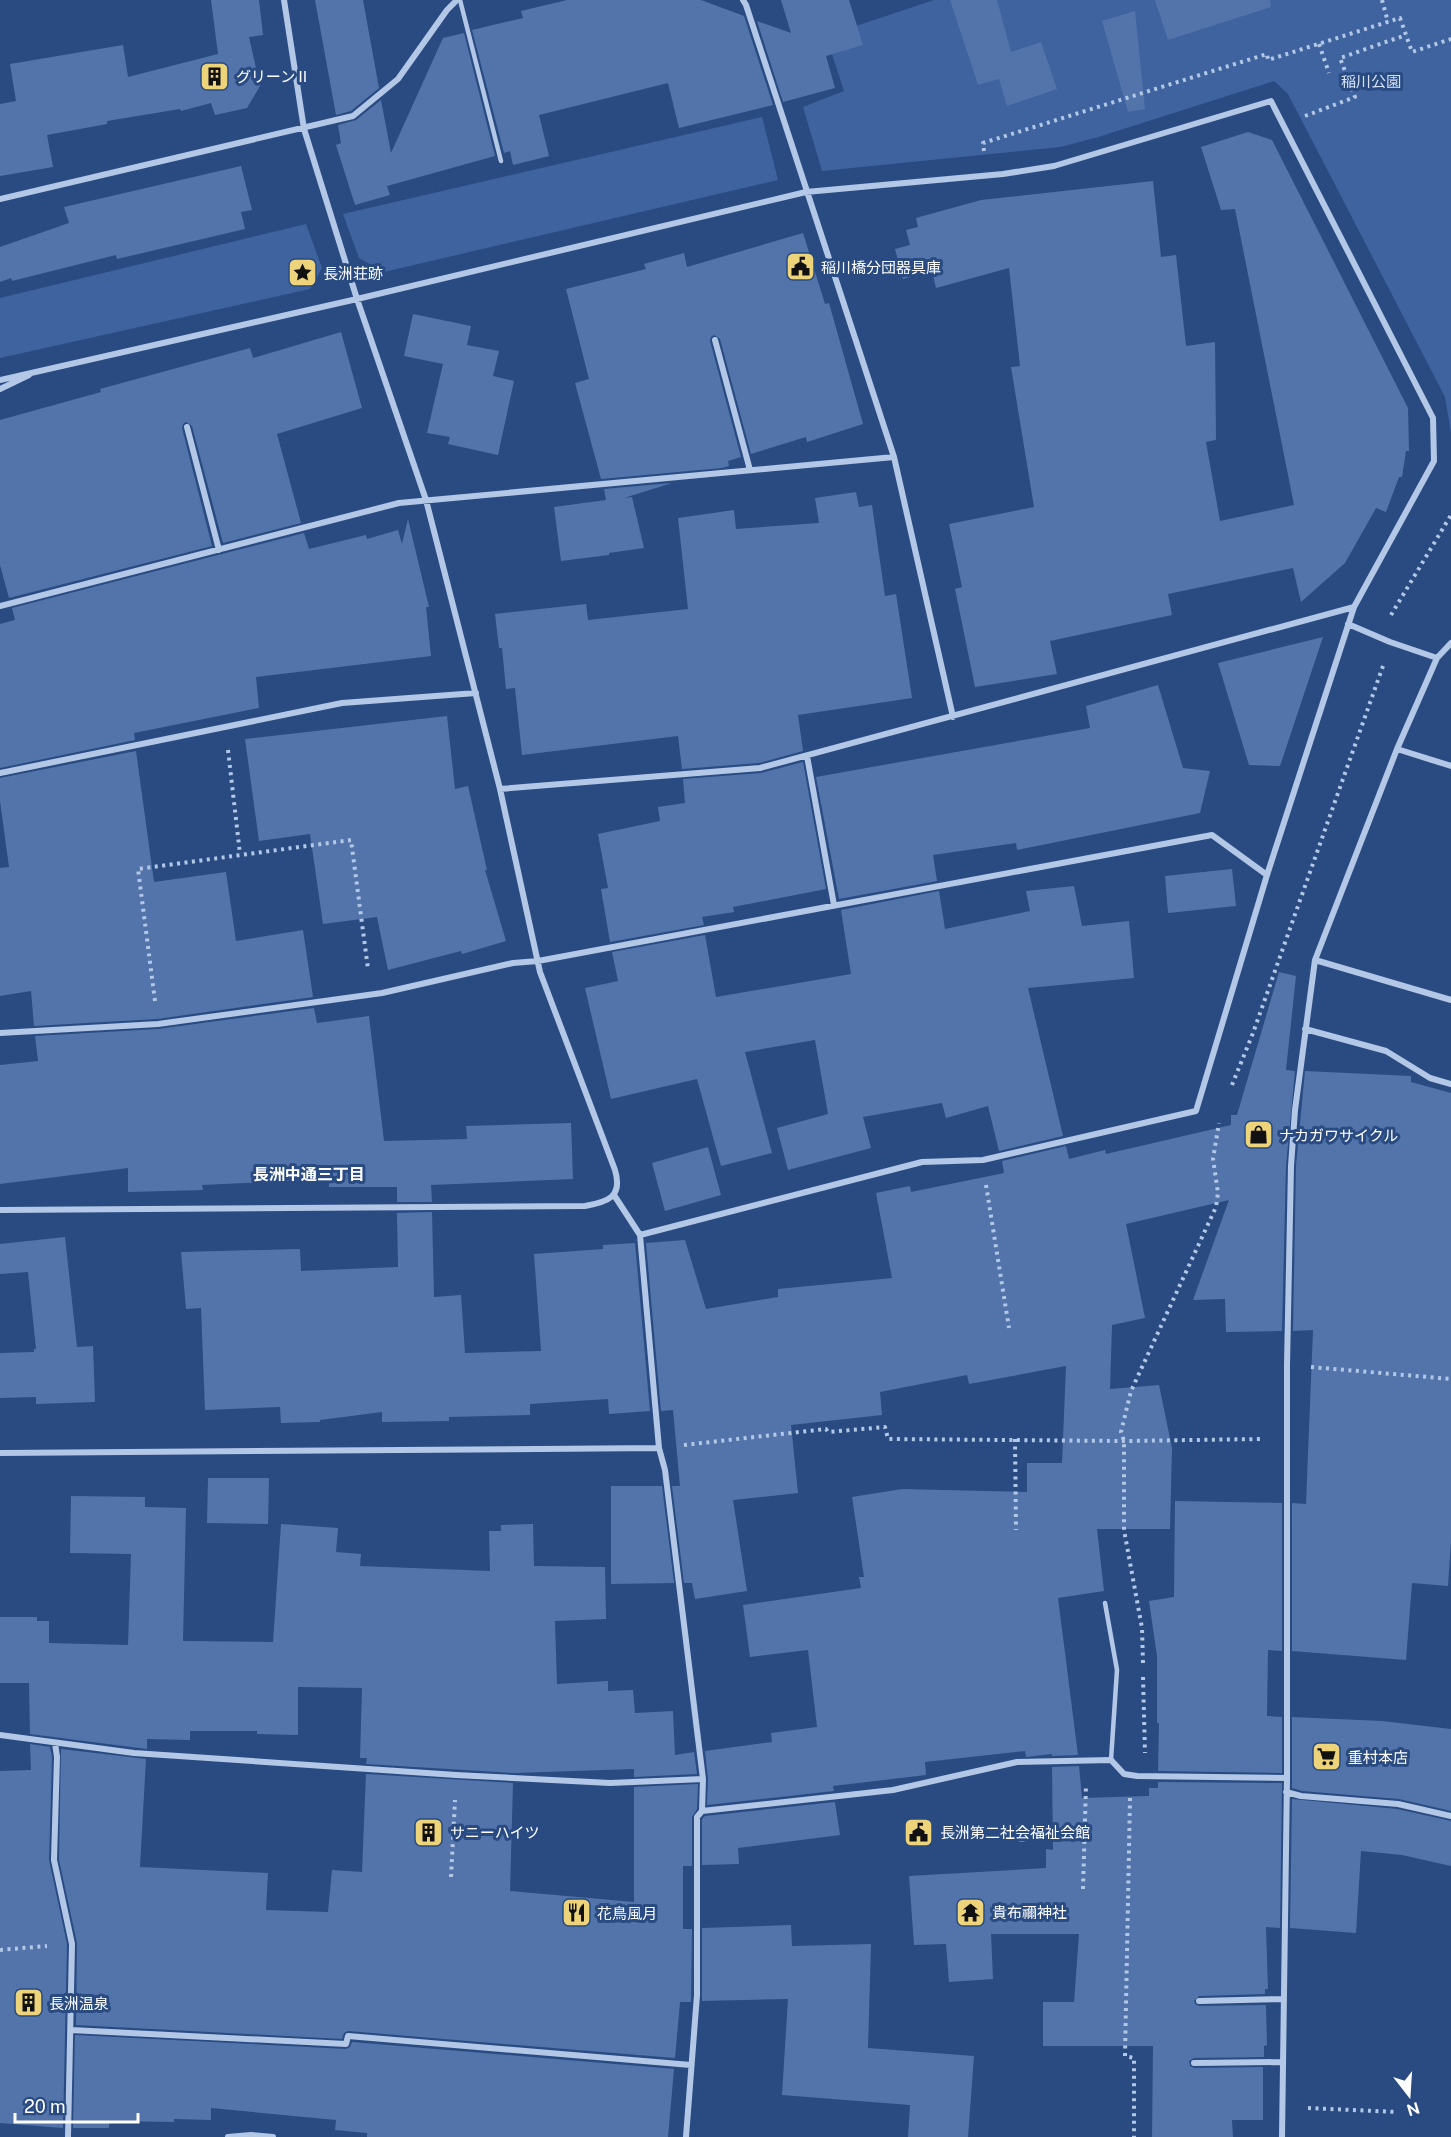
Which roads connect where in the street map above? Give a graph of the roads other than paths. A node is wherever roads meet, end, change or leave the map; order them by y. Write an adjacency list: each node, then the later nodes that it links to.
1 (284, 0): 4 (street)
2 (458, 0): 4 (street); 5 (lane)
3 (743, 0): 6 (street)
4 (304, 129): 7 (street); 8 (street)
5 (501, 161)
6 (806, 192): 8 (street); 14 (street); 19 (street)
7 (0, 199)
8 (357, 299): 10 (street); 16 (street)
9 (715, 340): 15 (street)
10 (40, 370): 11 (street); 12 (street)
11 (0, 380)
12 (0, 389)
13 (187, 427): 17 (street)
14 (894, 457): 15 (street); 24 (street)
15 (750, 470): 16 (street)
16 (426, 500): 17 (street); 23 (street)
17 (219, 550): 18 (street)
18 (0, 606)
19 (1354, 607): 20 (street); 24 (street)
20 (1348, 624): 22 (street); 30 (street)
21 (1451, 643): 22 (street)
22 (1437, 658): 25 (street)
23 (476, 693): 28 (street); 29 (street)
24 (954, 717): 26 (street)
25 (1397, 749): 27 (street); 32 (street)
26 (807, 756): 29 (street); 31 (street)
27 (1451, 766)
28 (0, 773)
29 (500, 789): 33 (street)
30 (1267, 875): 31 (street); 40 (street)
31 (834, 905): 33 (street)
32 (1315, 960): 34 (street); 35 (street)
33 (538, 961): 36 (street); 38 (street)
34 (1451, 1000)
35 (1305, 1029): 37 (street); 47 (street)
36 (0, 1033)
37 (1451, 1084)
38 (614, 1195): 39 (street); 40 (street)
39 (0, 1210)
40 (640, 1235): 41 (street)
41 (659, 1448): 42 (street); 48 (street)
42 (0, 1453)
43 (1105, 1603): 46 (lane)
44 (0, 1735): 45 (street)
45 (55, 1743): 48 (street); 54 (street)
46 (1111, 1760): 47 (street); 50 (street)
47 (1287, 1778): 49 (street)
48 (703, 1779): 50 (street)
49 (1286, 1792): 51 (street); 52 (street)
50 (702, 1811): 57 (street)
51 (1451, 1816)
52 (1283, 1999): 53 (street); 55 (street)
53 (1198, 2001)
54 (72, 2030): 57 (street); 58 (street)
55 (1282, 2062): 56 (street); 62 (street)
56 (1194, 2063)
57 (691, 2065): 61 (street)
58 (68, 2137)
59 (228, 2137): 60 (street)
60 (273, 2137)
61 (686, 2137)
62 (1282, 2137)

